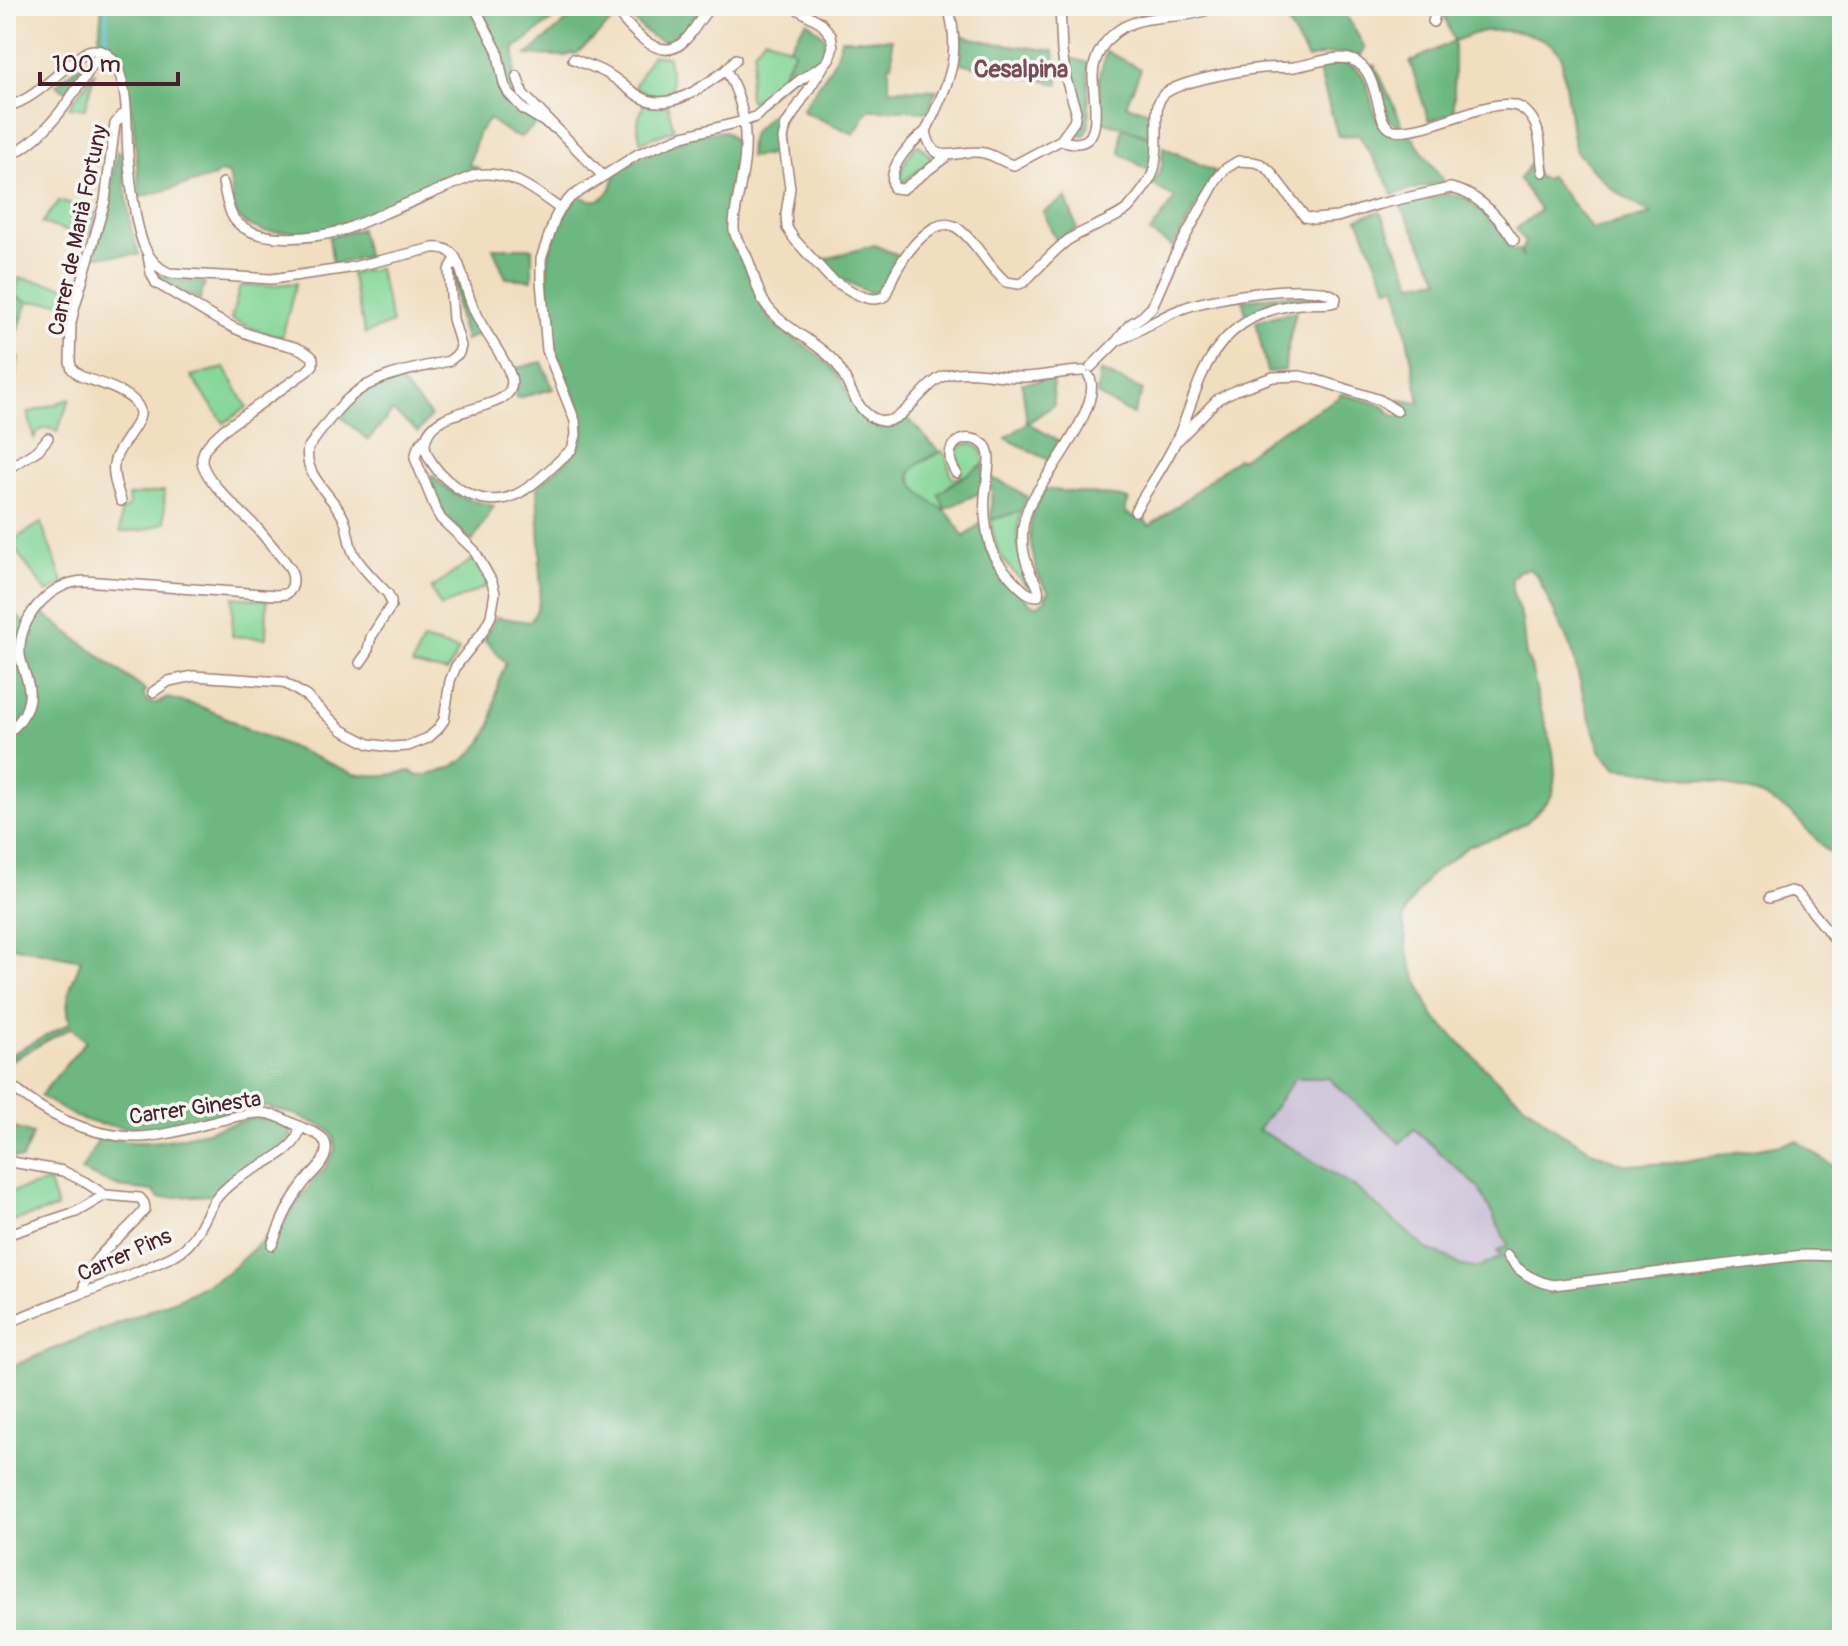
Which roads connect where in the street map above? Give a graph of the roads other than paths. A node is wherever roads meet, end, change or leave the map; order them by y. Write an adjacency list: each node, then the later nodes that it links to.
1 (474, 6): 19 (street)
2 (612, 6): 3 (street)
3 (712, 6)
4 (792, 6): 13 (street)
5 (948, 6): 20 (street)
6 (1216, 6): 21 (street)
7 (1437, 6): 9 (street)
8 (1061, 7): 21 (street)
9 (1433, 22)
10 (102, 51): 16 (street); 17 (street); 23 (street)
11 (573, 59): 14 (street)
12 (736, 59): 14 (street)
13 (825, 64): 18 (street); 24 (street)
14 (726, 70): 18 (street)
15 (517, 76): 19 (street)
16 (6, 107)
17 (126, 114): 29 (street); 39 (street, Carrer de Marià Fortuny)
18 (744, 121): 25 (street); 32 (street)
19 (556, 129): 25 (street)
20 (926, 131): 22 (street); 22 (street)
21 (1061, 140): 22 (street)
22 (947, 156)
23 (6, 157)
24 (1543, 172)
25 (603, 176): 27 (street)
26 (223, 183): 27 (street)
27 (560, 209): 34 (street)
28 (1514, 240): 31 (street)
29 (148, 253): 30 (street); 43 (street)
30 (456, 259): 34 (street); 41 (street)
31 (1117, 341): 32 (street); 36 (street)
32 (1088, 371): 38 (street)
33 (1397, 411): 36 (street)
34 (426, 436): 42 (street)
35 (48, 438): 37 (street)
36 (1176, 442): 40 (street)
37 (6, 470)
38 (956, 473)
39 (121, 501)
40 (1135, 511)
41 (360, 663)
42 (153, 692)
43 (6, 735)
44 (1769, 898): 45 (street)
45 (1842, 948)
46 (6, 1081): 47 (street, Carrer Ginesta)
47 (299, 1127): 51 (street, Carrer Ginesta); 54 (street, Carrer Pins)
48 (6, 1161): 49 (street)
49 (105, 1195): 50 (street); 54 (street)
50 (6, 1235)
51 (272, 1245)
52 (1507, 1256): 53 (street)
53 (1842, 1256)
54 (84, 1292): 55 (street, Carrer Pins)
55 (6, 1324)

